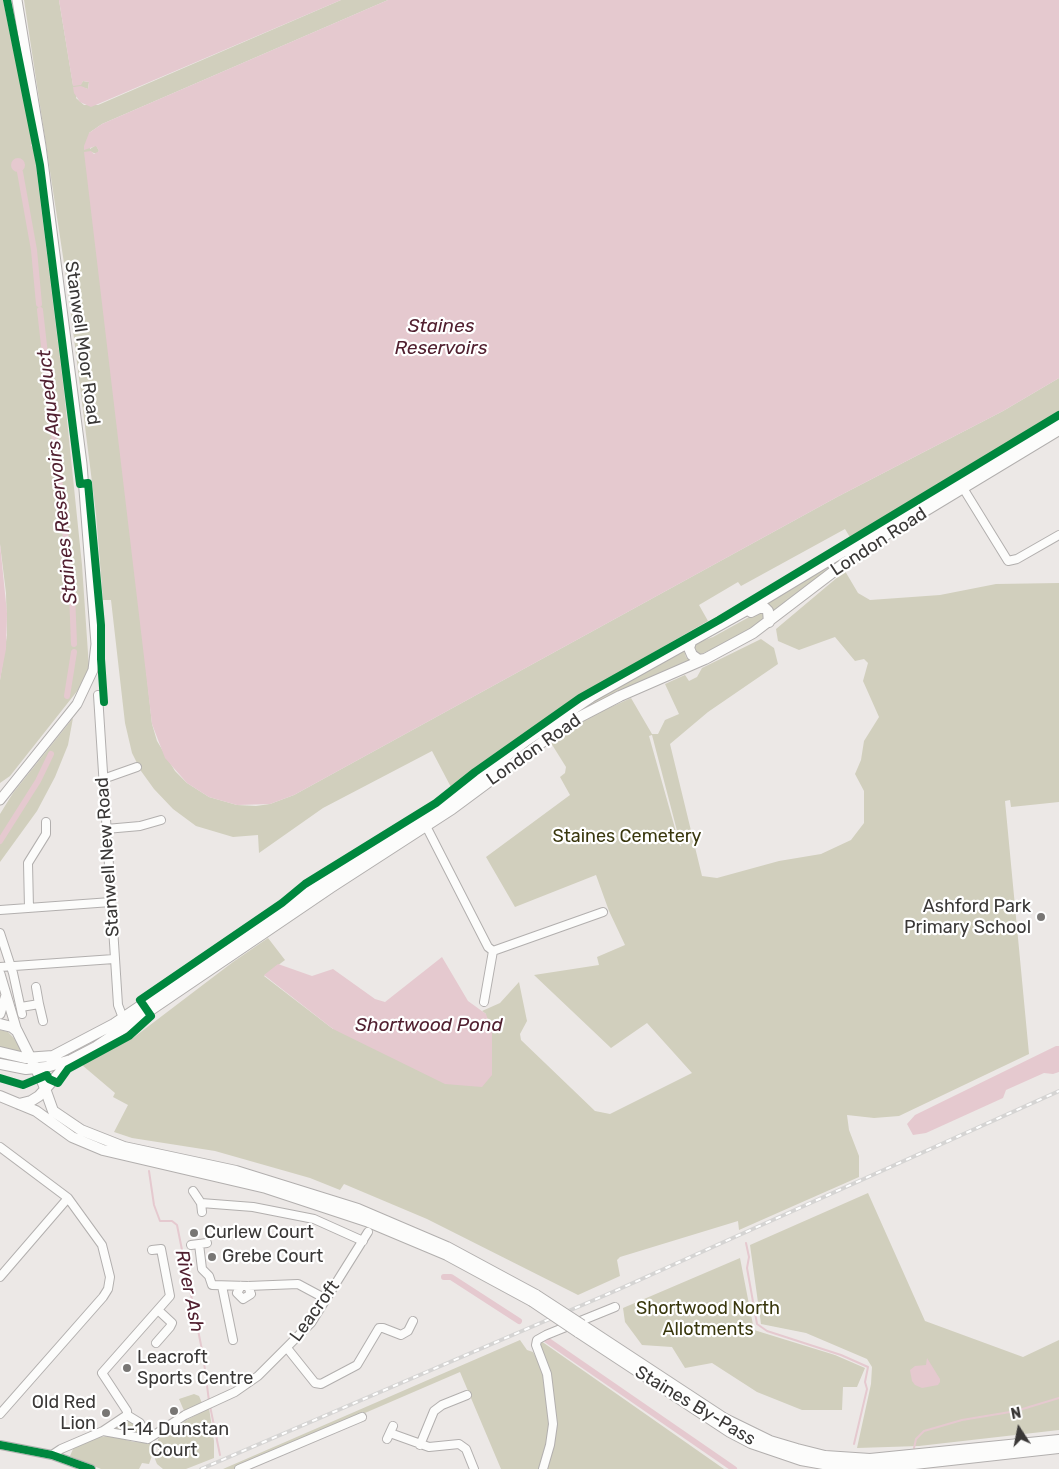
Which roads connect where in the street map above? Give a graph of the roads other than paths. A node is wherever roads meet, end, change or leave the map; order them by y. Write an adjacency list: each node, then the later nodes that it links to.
1 (16, 0): 15 (main road, Stanwell Moor Road)
2 (1059, 421): 7 (highway)
3 (1059, 430): 4 (highway, London Road)
4 (963, 488): 5 (street); 6 (highway, London Road)
5 (1059, 534)
6 (769, 622): 7 (highway); 9 (highway, London Road)
7 (706, 634): 8 (highway)
8 (691, 642): 9 (highway); 35 (highway)
9 (705, 659): 18 (highway, London Road)
10 (98, 695): 14 (street, Stanwell New Road)
11 (118, 764): 13 (street)
12 (137, 767): 13 (street)
13 (121, 773): 14 (street)
14 (103, 779): 19 (street, Stanwell New Road)
15 (0, 800)
16 (161, 820): 19 (street)
17 (46, 822): 21 (street)
18 (426, 826): 25 (street); 41 (highway, London Road)
19 (106, 829): 20 (street, Stanwell New Road)
20 (111, 902): 21 (street); 26 (street, Stanwell New Road)
21 (29, 908): 22 (street)
22 (0, 910)
23 (603, 912): 25 (street)
24 (0, 933): 27 (street)
25 (493, 951): 32 (street)
26 (114, 959): 27 (street); 35 (street, Stanwell New Road)
27 (10, 965): 28 (street); 33 (street)
28 (0, 967)
29 (0, 974): 31 (main road)
30 (36, 987): 33 (street)
31 (6, 992): 34 (main road); 38 (main road)
32 (484, 1002)
33 (39, 1004): 36 (street)
34 (0, 1014)
35 (123, 1018): 40 (highway)
36 (42, 1021)
37 (0, 1024): 38 (highway)
38 (17, 1030): 40 (highway)
39 (0, 1052): 40 (highway)
40 (29, 1056): 43 (highway); 44 (highway)
41 (71, 1060): 43 (highway); 45 (highway)
42 (0, 1064): 44 (highway)
43 (36, 1068): 44 (highway); 45 (highway)
44 (21, 1069)
45 (46, 1090): 47 (highway); 53 (highway)
46 (0, 1096): 47 (highway)
47 (19, 1104): 53 (highway)
48 (0, 1146): 50 (street)
49 (193, 1191): 51 (street)
50 (68, 1198): 58 (street); 69 (street)
51 (201, 1203): 52 (street); 55 (street)
52 (202, 1212)
53 (368, 1217): 64 (highway, bridge)
54 (368, 1232): 55 (street, Leacroft)
55 (363, 1241): 60 (street, Leacroft)
56 (199, 1244): 59 (street)
57 (152, 1250): 62 (street)
58 (0, 1277)
59 (222, 1286): 60 (street); 65 (street)
60 (326, 1299): 67 (street, Leacroft)
61 (615, 1307): 85 (street)
62 (158, 1310): 66 (street); 70 (street)
63 (414, 1324): 67 (street)
64 (580, 1328): 75 (highway, Staines By-Pass); 79 (highway, Staines By-Pass)
65 (233, 1340)
66 (156, 1343)
67 (287, 1348): 74 (street, Leacroft)
68 (467, 1395): 78 (street)
69 (0, 1414)
70 (127, 1415): 72 (street); 74 (street)
71 (362, 1418): 83 (street)
72 (103, 1431): 74 (street); 76 (street)
73 (390, 1433): 78 (street)
74 (148, 1439)
75 (1059, 1440)
76 (72, 1444): 80 (street); 81 (street)
77 (0, 1445): 80 (street)
78 (420, 1445): 84 (street)
79 (1059, 1448)
80 (52, 1455): 81 (street)
81 (68, 1460): 82 (street)
82 (91, 1469)
83 (239, 1469)
84 (474, 1469)
85 (543, 1469)

